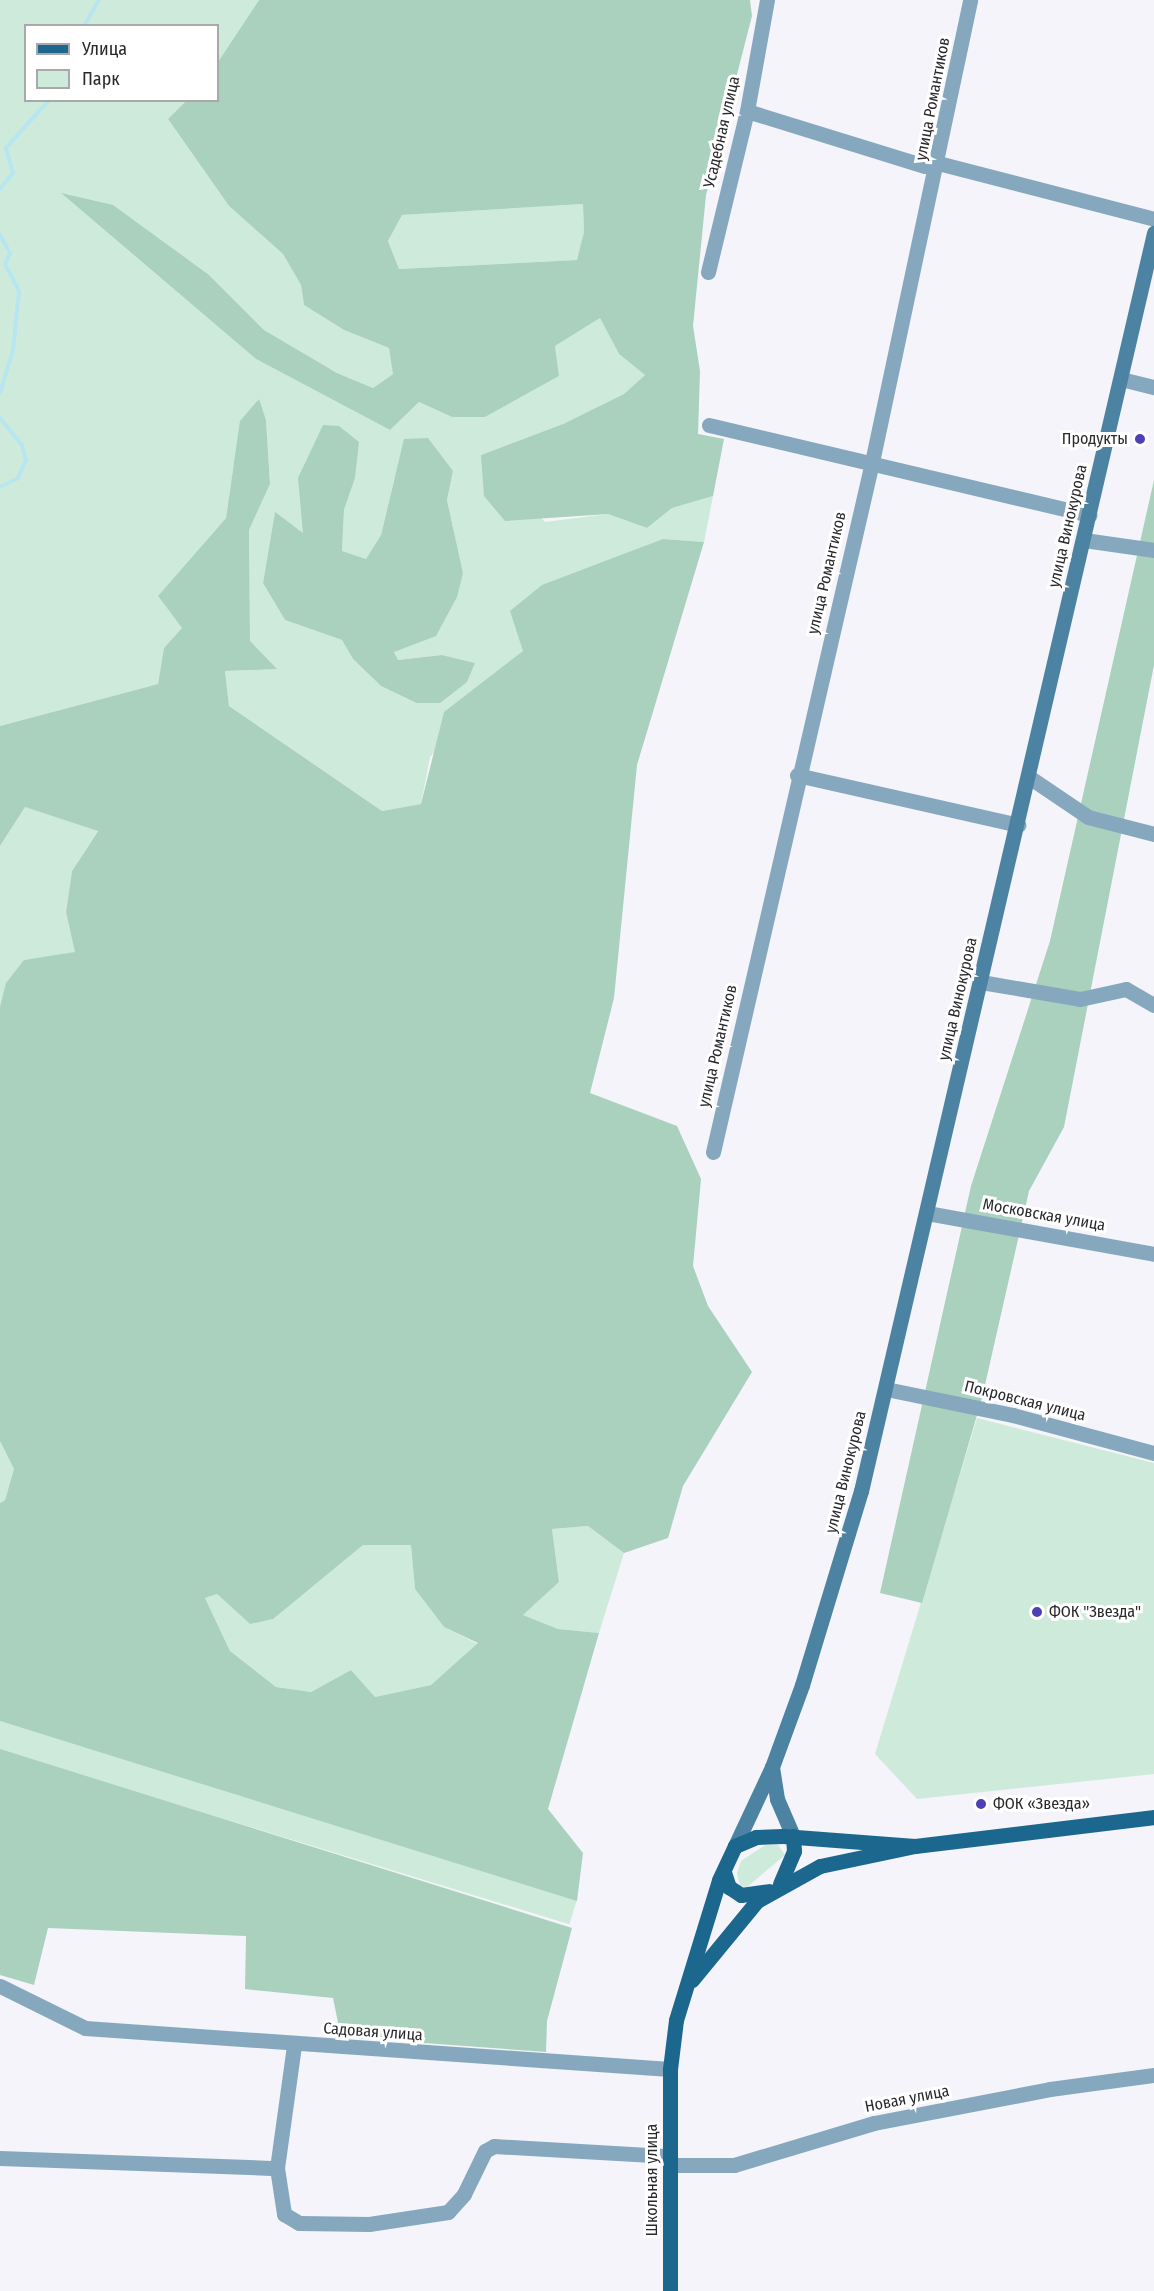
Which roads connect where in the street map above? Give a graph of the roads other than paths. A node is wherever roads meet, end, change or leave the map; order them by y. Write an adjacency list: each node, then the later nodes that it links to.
1 (767, 0): 3 (street, Усадебная улица)
2 (970, 0): 4 (street, улица Романтиков)
3 (747, 111): 4 (street); 7 (street, Усадебная улица)
4 (938, 163): 5 (street); 11 (street, улица Романтиков)
5 (1154, 219)
6 (1154, 232): 8 (main road, улица Винокурова)
7 (708, 272)
8 (1121, 379): 9 (street); 12 (main road, улица Винокурова)
9 (1154, 387)
10 (709, 425): 11 (street)
11 (872, 462): 12 (street); 15 (street, улица Романтиков)
12 (1089, 515): 13 (main road, улица Винокурова)
13 (1084, 540): 14 (street); 16 (main road, улица Винокурова)
14 (1154, 550)
15 (797, 775): 17 (street); 21 (street, улица Романтиков)
16 (1029, 777): 17 (main road, улица Винокурова); 18 (street)
17 (1018, 825): 19 (main road, улица Винокурова)
18 (1154, 834)
19 (981, 982): 20 (street); 22 (main road, улица Винокурова)
20 (1154, 1005)
21 (713, 1152)
22 (927, 1213): 23 (street, Московская улица); 24 (main road, улица Винокурова)
23 (1154, 1254)
24 (886, 1389): 25 (street, Покровская улица); 26 (main road, улица Винокурова)
25 (1154, 1453)
26 (772, 1767): 28 (main road); 29 (main road)
27 (1154, 1817): 30 (main road)
28 (793, 1836): 29 (main road); 30 (main road); 32 (main road)
29 (735, 1846): 31 (main road)
30 (915, 1846): 32 (main road)
31 (724, 1872): 32 (main road); 34 (main road)
32 (775, 1887): 34 (main road)
33 (0, 1986): 35 (street, Садовая улица)
34 (687, 1987): 36 (main road)
35 (294, 2046): 36 (street, Садовая улица); 40 (street)
36 (670, 2069): 39 (main road, Школьная улица)
37 (1154, 2075): 39 (street, Новая улица)
38 (0, 2158): 40 (street)
39 (670, 2160): 40 (street); 41 (main road, Школьная улица)
40 (277, 2168)
41 (670, 2291)

